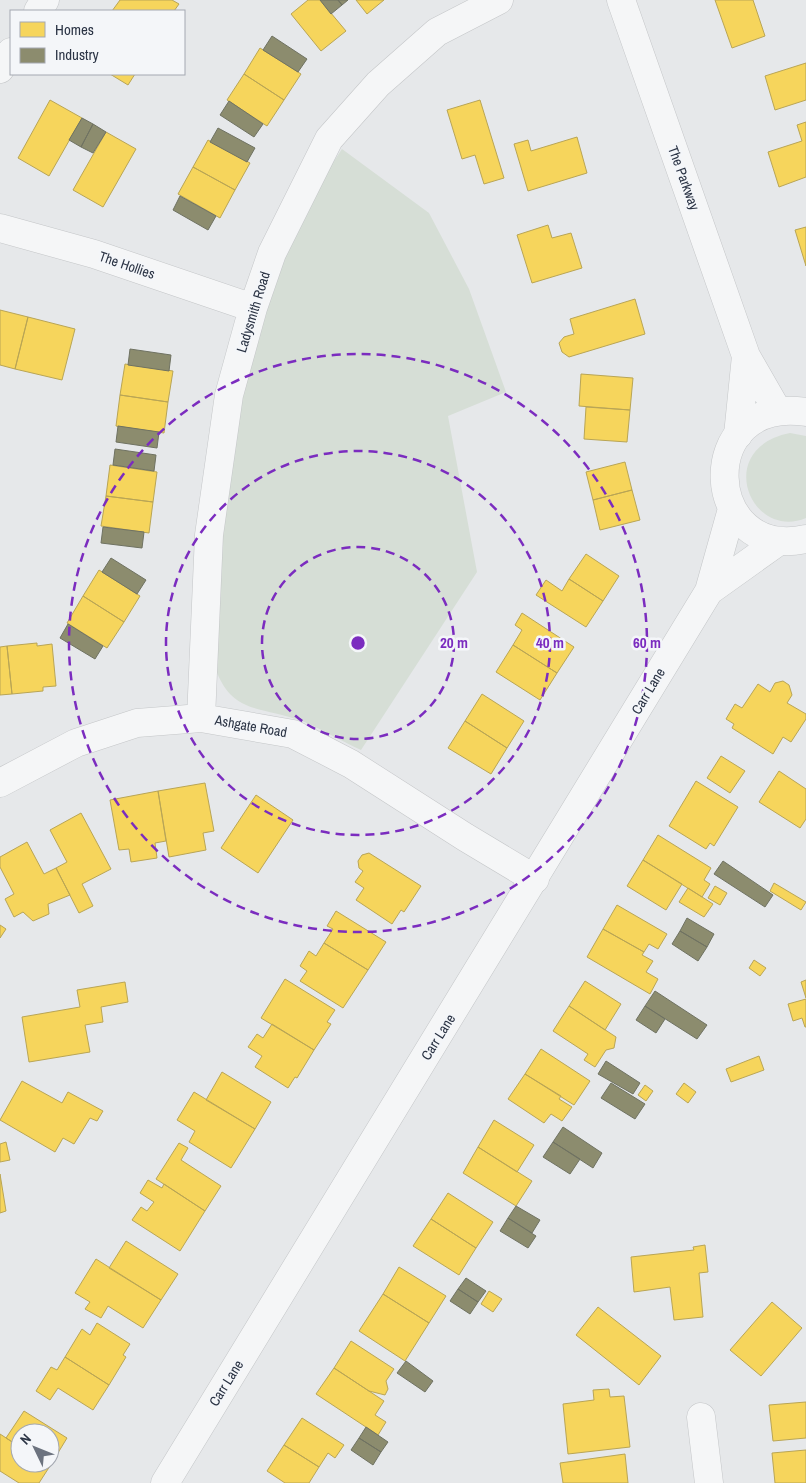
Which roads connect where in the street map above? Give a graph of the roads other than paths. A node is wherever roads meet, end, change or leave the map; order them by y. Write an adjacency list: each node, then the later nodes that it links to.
1 (498, 0): 6 (street, Ladysmith Road)
2 (621, 0): 7 (street, The Parkway)
3 (10, 54): 4 (street)
4 (0, 69)
5 (0, 228): 6 (street, The Hollies)
6 (253, 308): 13 (street, Ladysmith Road)
7 (746, 356): 8 (street, The Parkway); 9 (street, The Parkway)
8 (795, 407): 9 (street, Carr Lane)
9 (738, 435): 10 (street, Carr Lane)
10 (732, 509): 11 (street, Carr Lane); 12 (street, Carr Lane)
11 (796, 544): 12 (street, Carr Lane)
12 (709, 591): 15 (street, Carr Lane)
13 (201, 718): 14 (street, Ashgate Road); 15 (street, Ashgate Road)
14 (0, 783)
15 (535, 879): 17 (street, Carr Lane)
16 (701, 1417): 18 (street)
17 (165, 1483)
18 (709, 1483)

